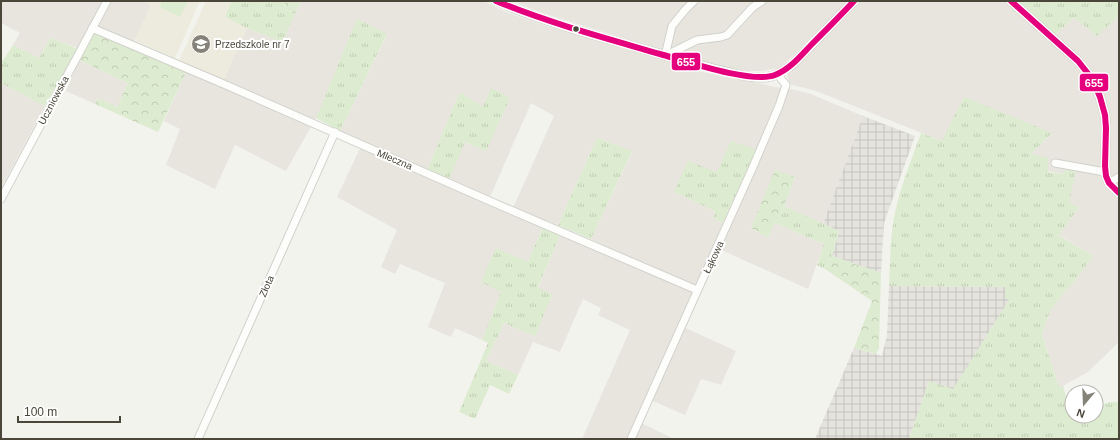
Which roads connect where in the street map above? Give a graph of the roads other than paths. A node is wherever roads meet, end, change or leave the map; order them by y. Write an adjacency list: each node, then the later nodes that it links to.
1 (106, 1): 8 (street, Uczniowska)
2 (496, 1): 7 (street)
3 (694, 1): 9 (street)
4 (762, 1): 9 (street)
5 (854, 1): 10 (street)
6 (1011, 1): 13 (street)
7 (513, 4): 9 (street)
8 (92, 28): 11 (street, Mleczna); 17 (street, Uczniowska)
9 (665, 56): 10 (street)
10 (778, 75): 18 (street, Łąkowa)
11 (335, 132): 18 (street, Mleczna); 19 (street, Złota)
12 (1055, 163): 13 (street)
13 (1105, 172): 15 (street)
14 (1119, 177): 15 (street)
15 (1109, 184): 16 (street)
16 (1119, 193)
17 (1, 199)
18 (697, 290): 20 (street, Łąkowa)
19 (198, 439)
20 (631, 439)

